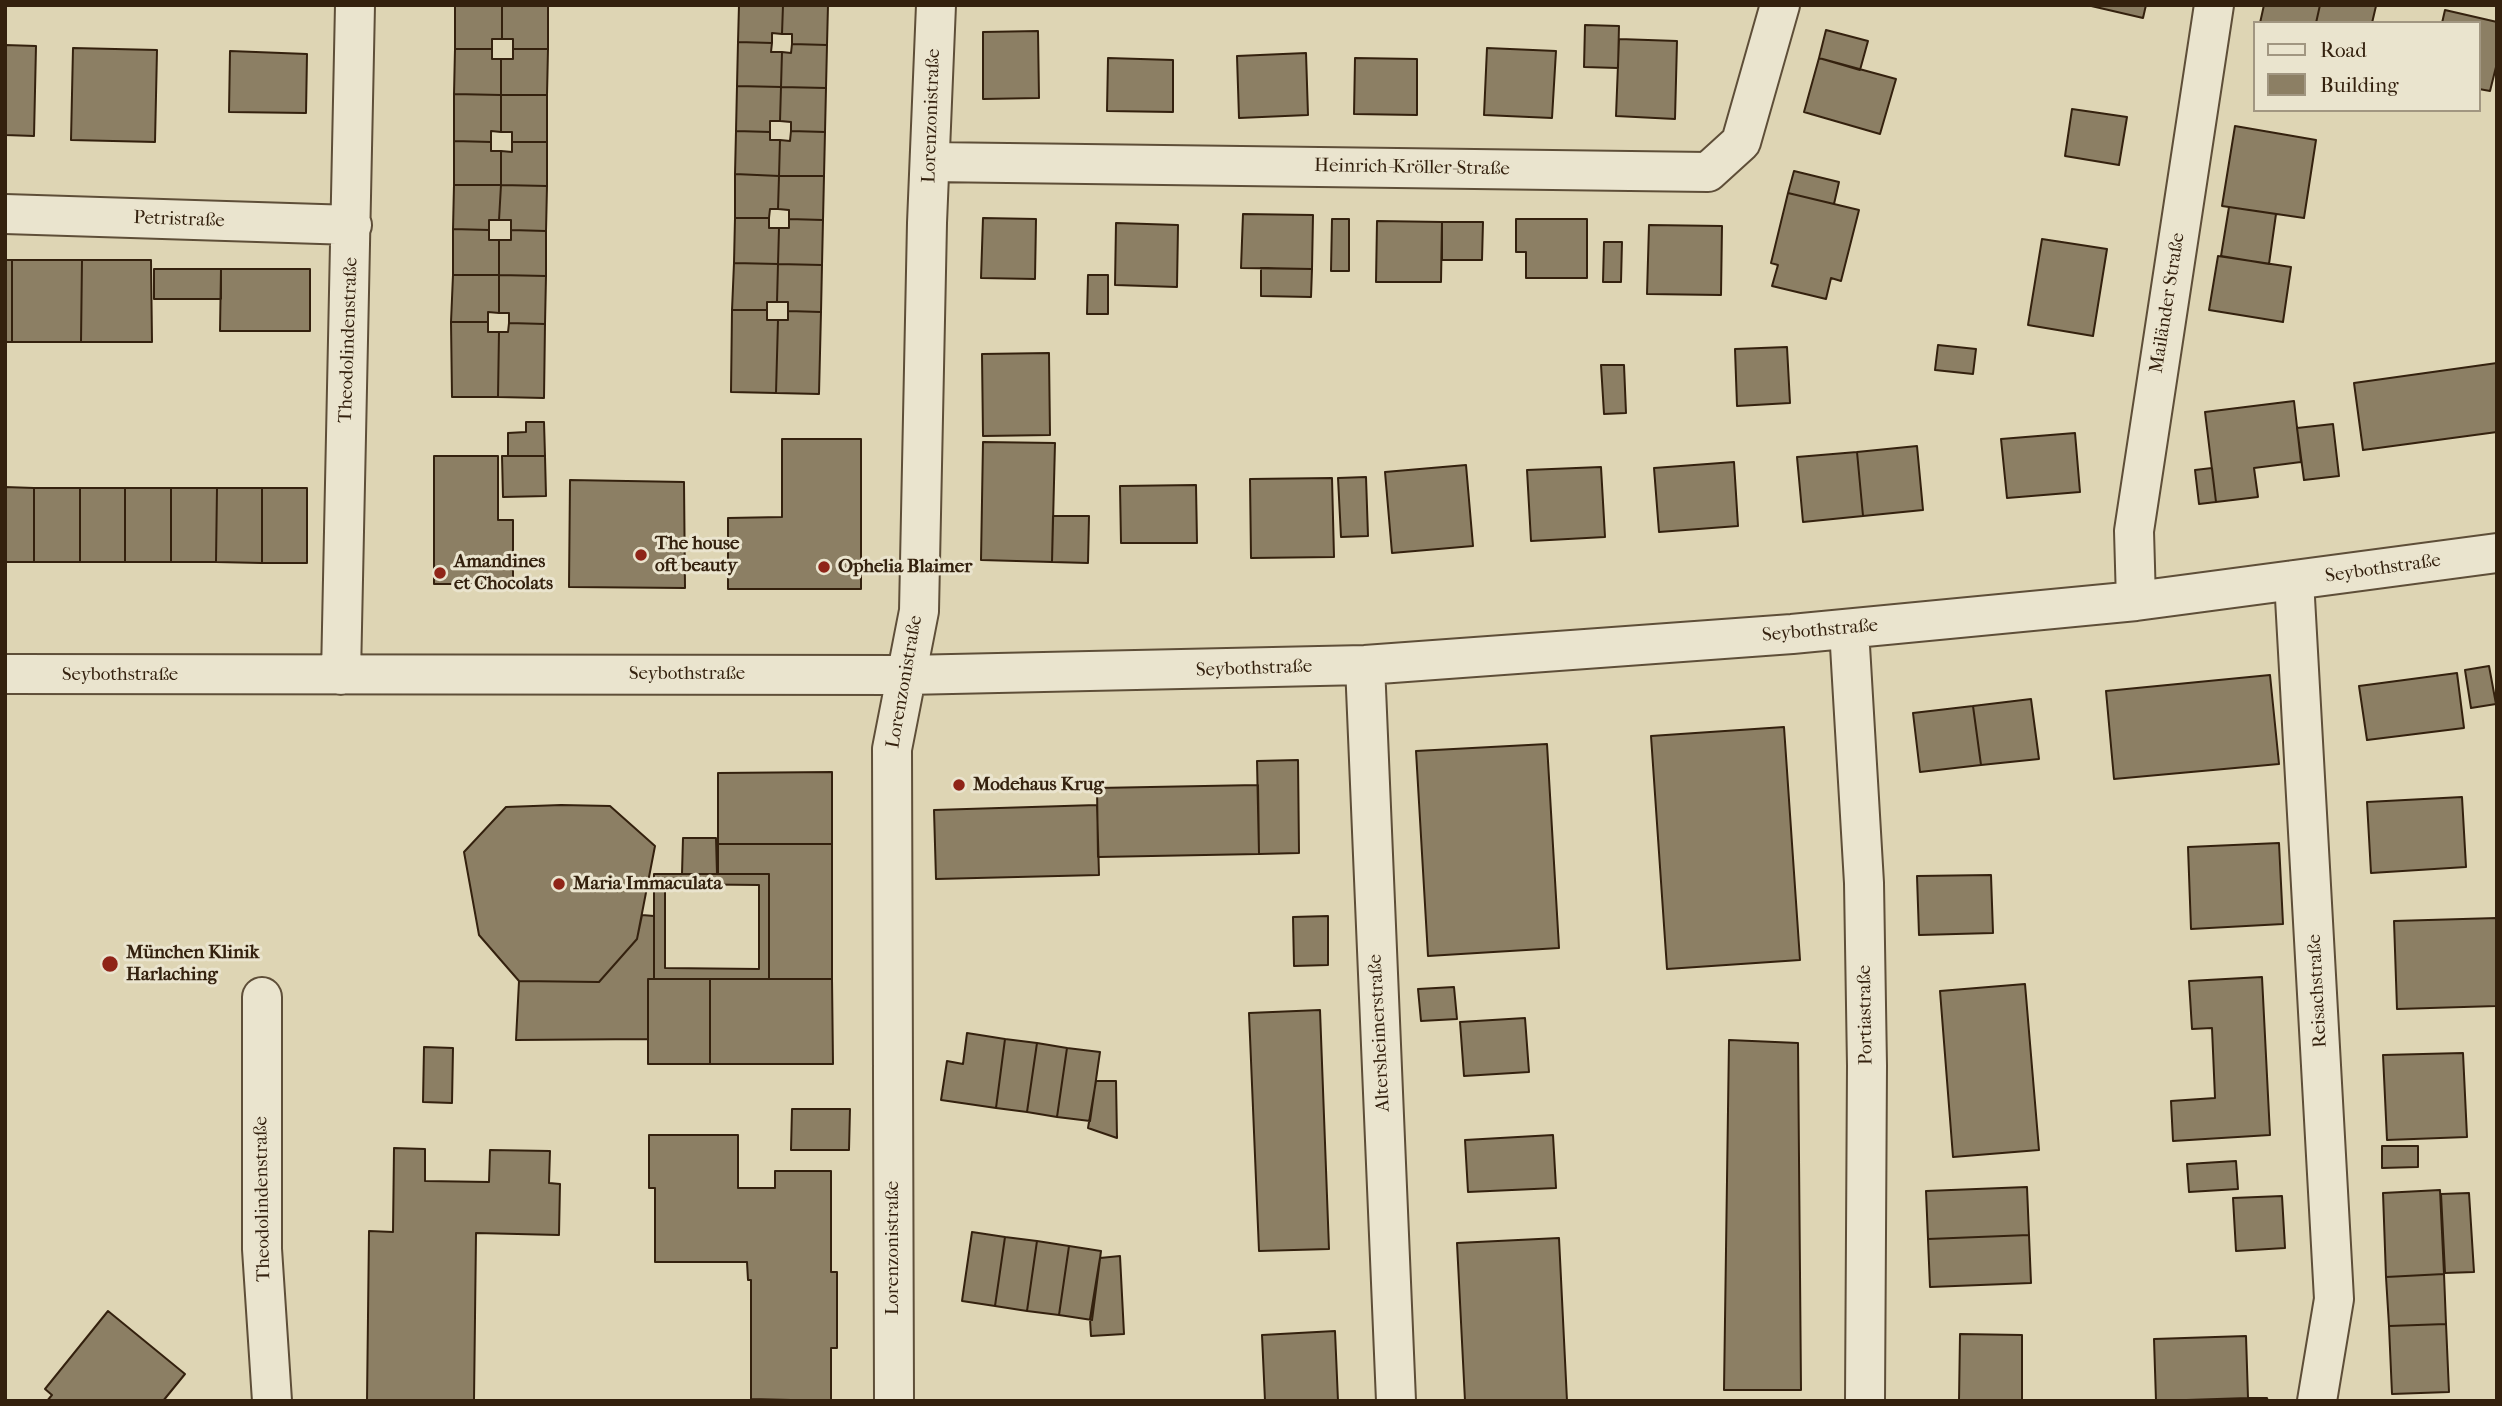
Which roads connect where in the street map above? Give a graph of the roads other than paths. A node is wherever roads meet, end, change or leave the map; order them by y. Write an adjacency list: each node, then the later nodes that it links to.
1 (355, 5): 7 (street, Theodolindenstraße)
2 (936, 5): 5 (street, Lorenzonistraße)
3 (1780, 5): 5 (street, Heinrich-Kröller-Straße)
4 (2214, 5): 10 (street, Mailänder Straße)
5 (930, 162): 15 (street, Lorenzonistraße)
6 (5, 214): 7 (street, Petristraße)
7 (352, 225): 14 (street, Theodolindenstraße)
8 (2497, 553): 9 (street, Seybothstraße)
9 (2294, 580): 10 (street, Seybothstraße); 21 (street, Reisachstraße)
10 (2136, 601): 11 (street, Seybothstraße)
11 (1849, 629): 12 (street, Seybothstraße); 20 (street, Portiastraße)
12 (1365, 665): 15 (street, Seybothstraße); 19 (street, Altersheimerstraße)
13 (5, 674): 14 (street, Seybothstraße)
14 (341, 675): 15 (street, Seybothstraße)
15 (906, 675): 18 (street, Lorenzonistraße)
16 (262, 997): 17 (street, Theodolindenstraße)
17 (272, 1401)
18 (894, 1401)
19 (1396, 1401)
20 (1865, 1401)
21 (2317, 1401)

